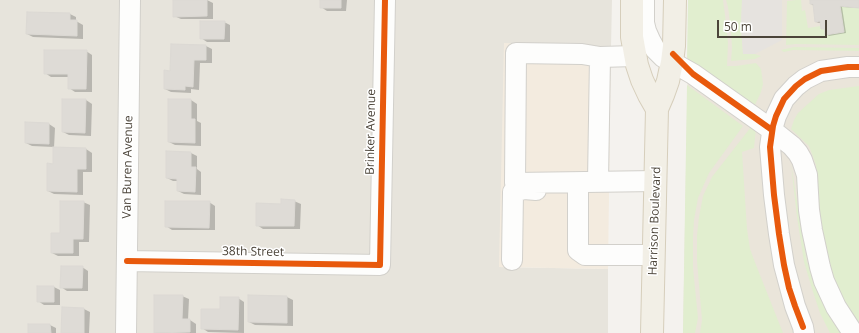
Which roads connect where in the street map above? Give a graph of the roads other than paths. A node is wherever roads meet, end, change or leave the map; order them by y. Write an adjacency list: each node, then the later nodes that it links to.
1 (130, 0): 18 (street, Van Buren Avenue)
2 (385, 0): 19 (street, Brinker Avenue)
3 (632, 0): 7 (main road)
4 (644, 0): 9 (street)
5 (654, 0): 9 (street)
6 (675, 0): 9 (main road, Harrison Boulevard)
7 (635, 56): 8 (street); 11 (main road)
8 (600, 57): 13 (street); 13 (street)
9 (672, 58): 11 (main road, Harrison Boulevard); 12 (street)
10 (859, 67): 12 (street)
11 (658, 109): 14 (main road, Harrison Boulevard)
12 (772, 130): 20 (street); 23 (street)
13 (598, 181): 14 (street)
14 (656, 187): 15 (street); 16 (main road, Harrison Boulevard)
15 (578, 191): 16 (street); 17 (street)
16 (654, 255): 22 (main road, Harrison Boulevard)
17 (512, 260)
18 (127, 261): 19 (street, 38th Street); 21 (street, Van Buren Avenue)
19 (380, 264)
20 (805, 331)
21 (126, 333)
22 (652, 333)
23 (853, 333)

